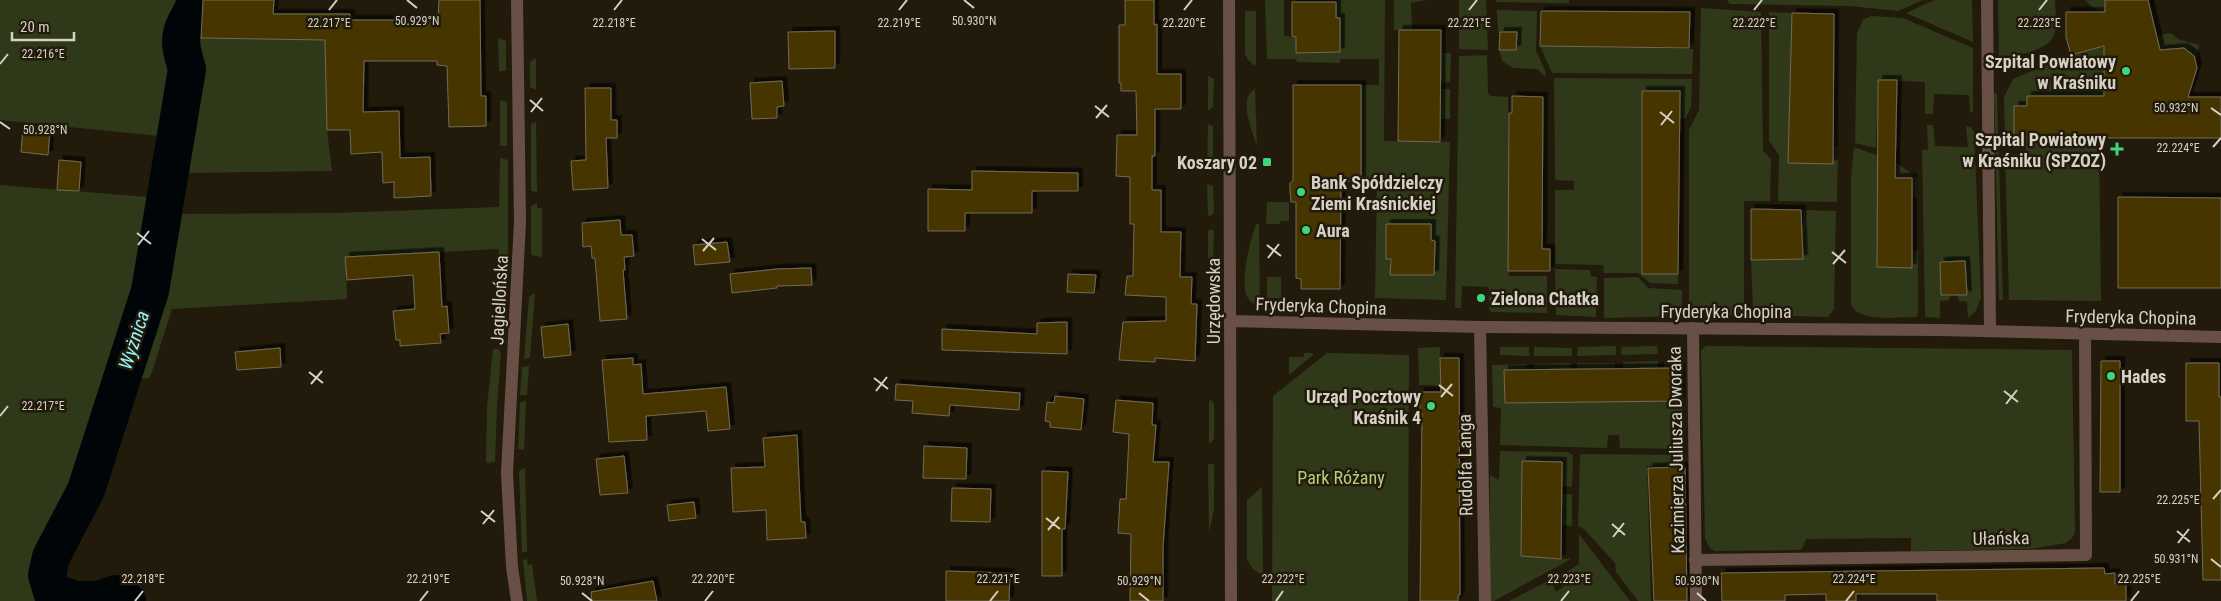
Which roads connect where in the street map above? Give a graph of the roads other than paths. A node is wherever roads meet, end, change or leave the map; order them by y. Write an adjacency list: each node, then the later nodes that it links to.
1 (517, 0): 11 (street, Jagiellońska)
2 (1229, 0): 4 (street, Urzędowska)
3 (1987, 0): 7 (street)
4 (1230, 321): 5 (street, Fryderyka Chopina); 12 (street, Urzędowska)
5 (1480, 328): 6 (street, Fryderyka Chopina); 13 (street, Rudolfa Langa)
6 (1693, 328): 7 (street, Fryderyka Chopina); 10 (street, Kazimierza Juliusza Dworaka)
7 (1990, 332): 8 (street, Fryderyka Chopina)
8 (2085, 334): 9 (street, Fryderyka Chopina); 10 (street, Ułańska)
9 (2221, 337)
10 (1695, 560): 14 (street, Kazimierza Juliusza Dworaka)
11 (517, 601)
12 (1231, 601)
13 (1485, 601)
14 (1696, 601)

